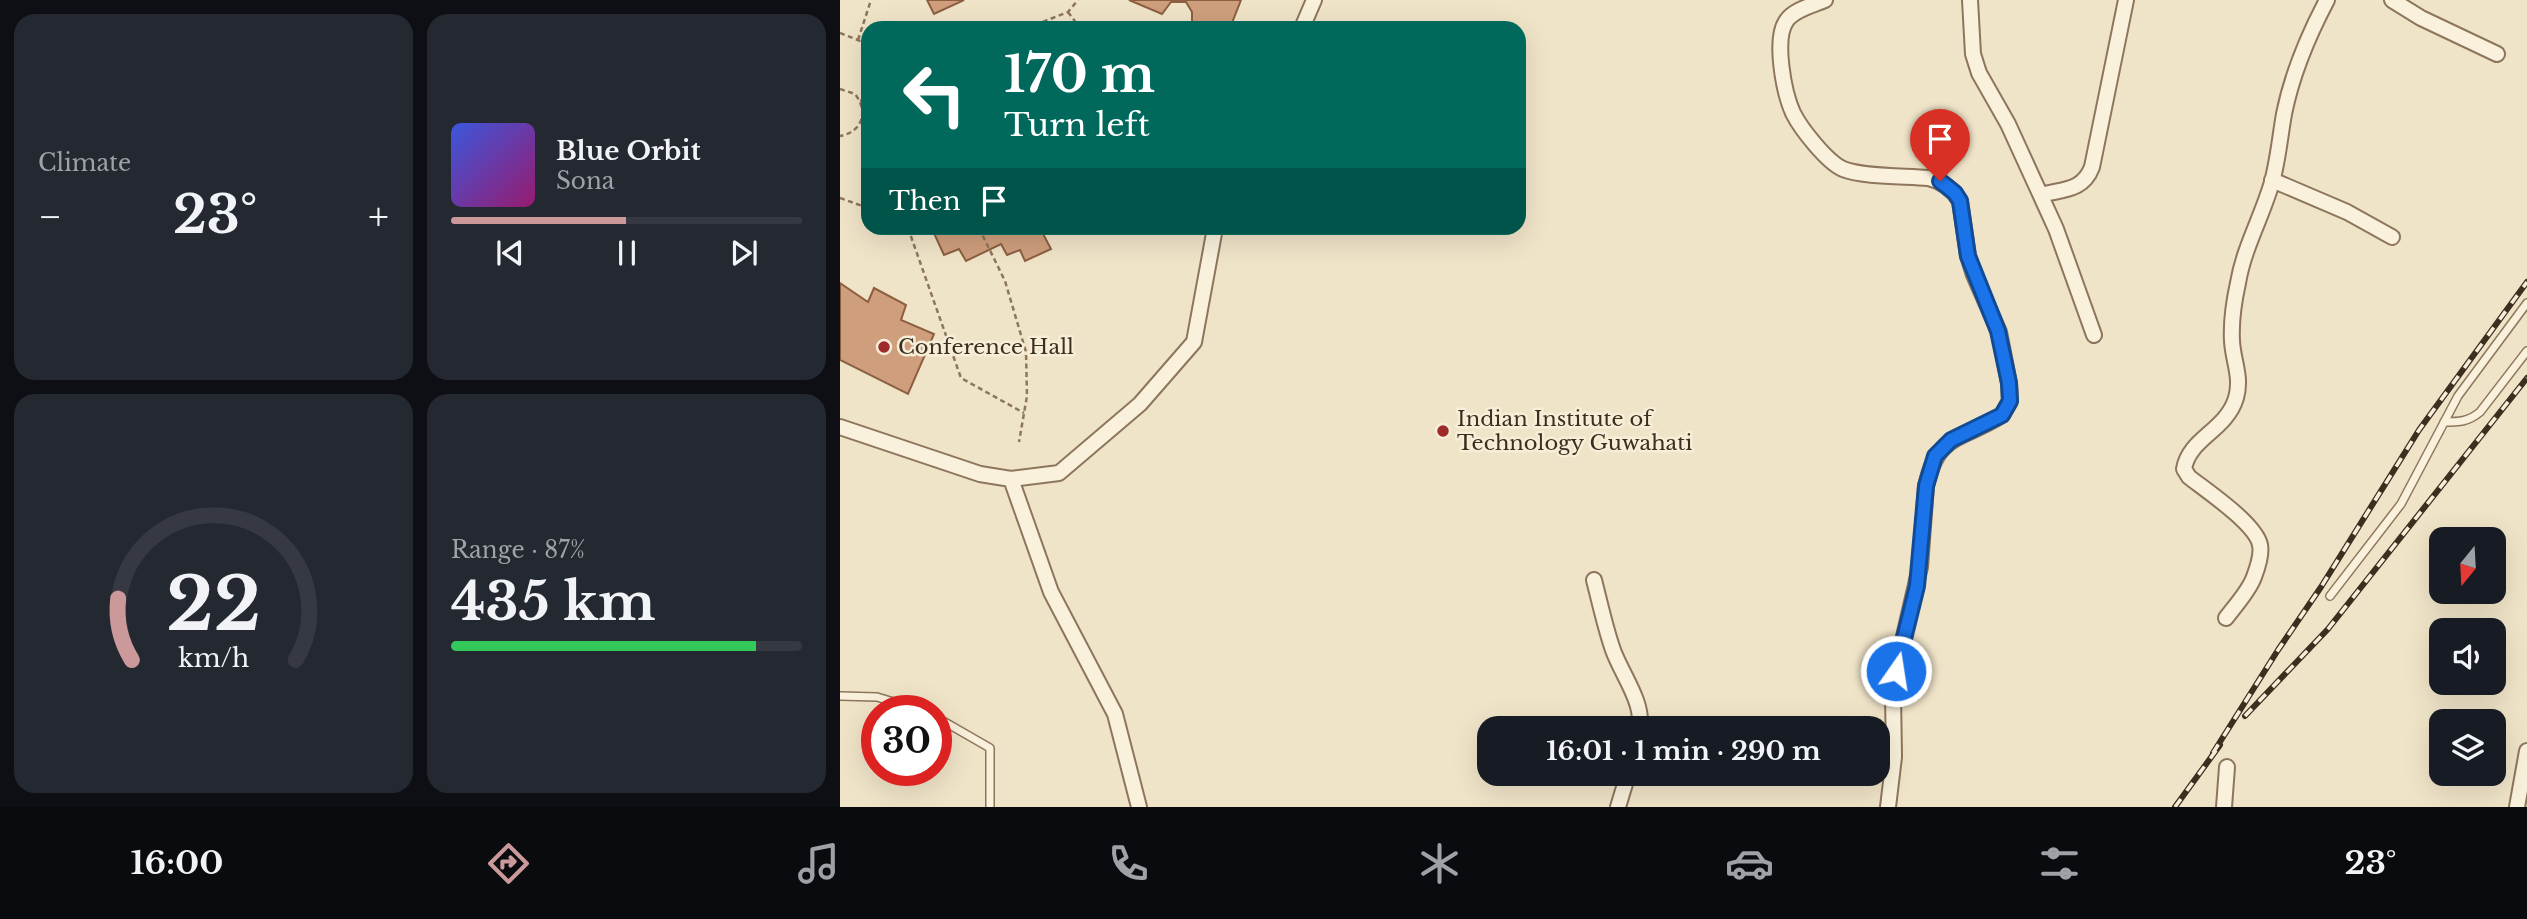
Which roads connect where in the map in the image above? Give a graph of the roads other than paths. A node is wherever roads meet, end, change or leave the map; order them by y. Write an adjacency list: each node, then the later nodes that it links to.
1 (1314, 0): 7 (street)
2 (1825, 0): 32 (street)
3 (1970, 0): 10 (street)
4 (2126, 0): 10 (street)
5 (2327, 0): 9 (street)
6 (2392, 0): 8 (street)
7 (1305, 21)
8 (2497, 54)
9 (2272, 180): 12 (street); 21 (street)
10 (2041, 195): 14 (street)
11 (1215, 235): 18 (street)
12 (2392, 237)
13 (2527, 303): 16 (lane)
14 (2094, 335)
15 (2527, 351): 16 (lane)
16 (2444, 422): 20 (lane)
17 (840, 427): 18 (street)
18 (1011, 479): 30 (street)
19 (1594, 580): 24 (street)
20 (2330, 596)
21 (2226, 618)
22 (840, 696): 23 (lane)
23 (861, 697)
24 (1640, 716)
25 (952, 726): 29 (lane)
26 (2527, 751): 34 (street)
27 (2227, 767): 33 (street)
28 (1625, 786): 31 (street)
29 (990, 807)
30 (1139, 807)
31 (1619, 807)
32 (1888, 807)
33 (2224, 807)
34 (2516, 807)

